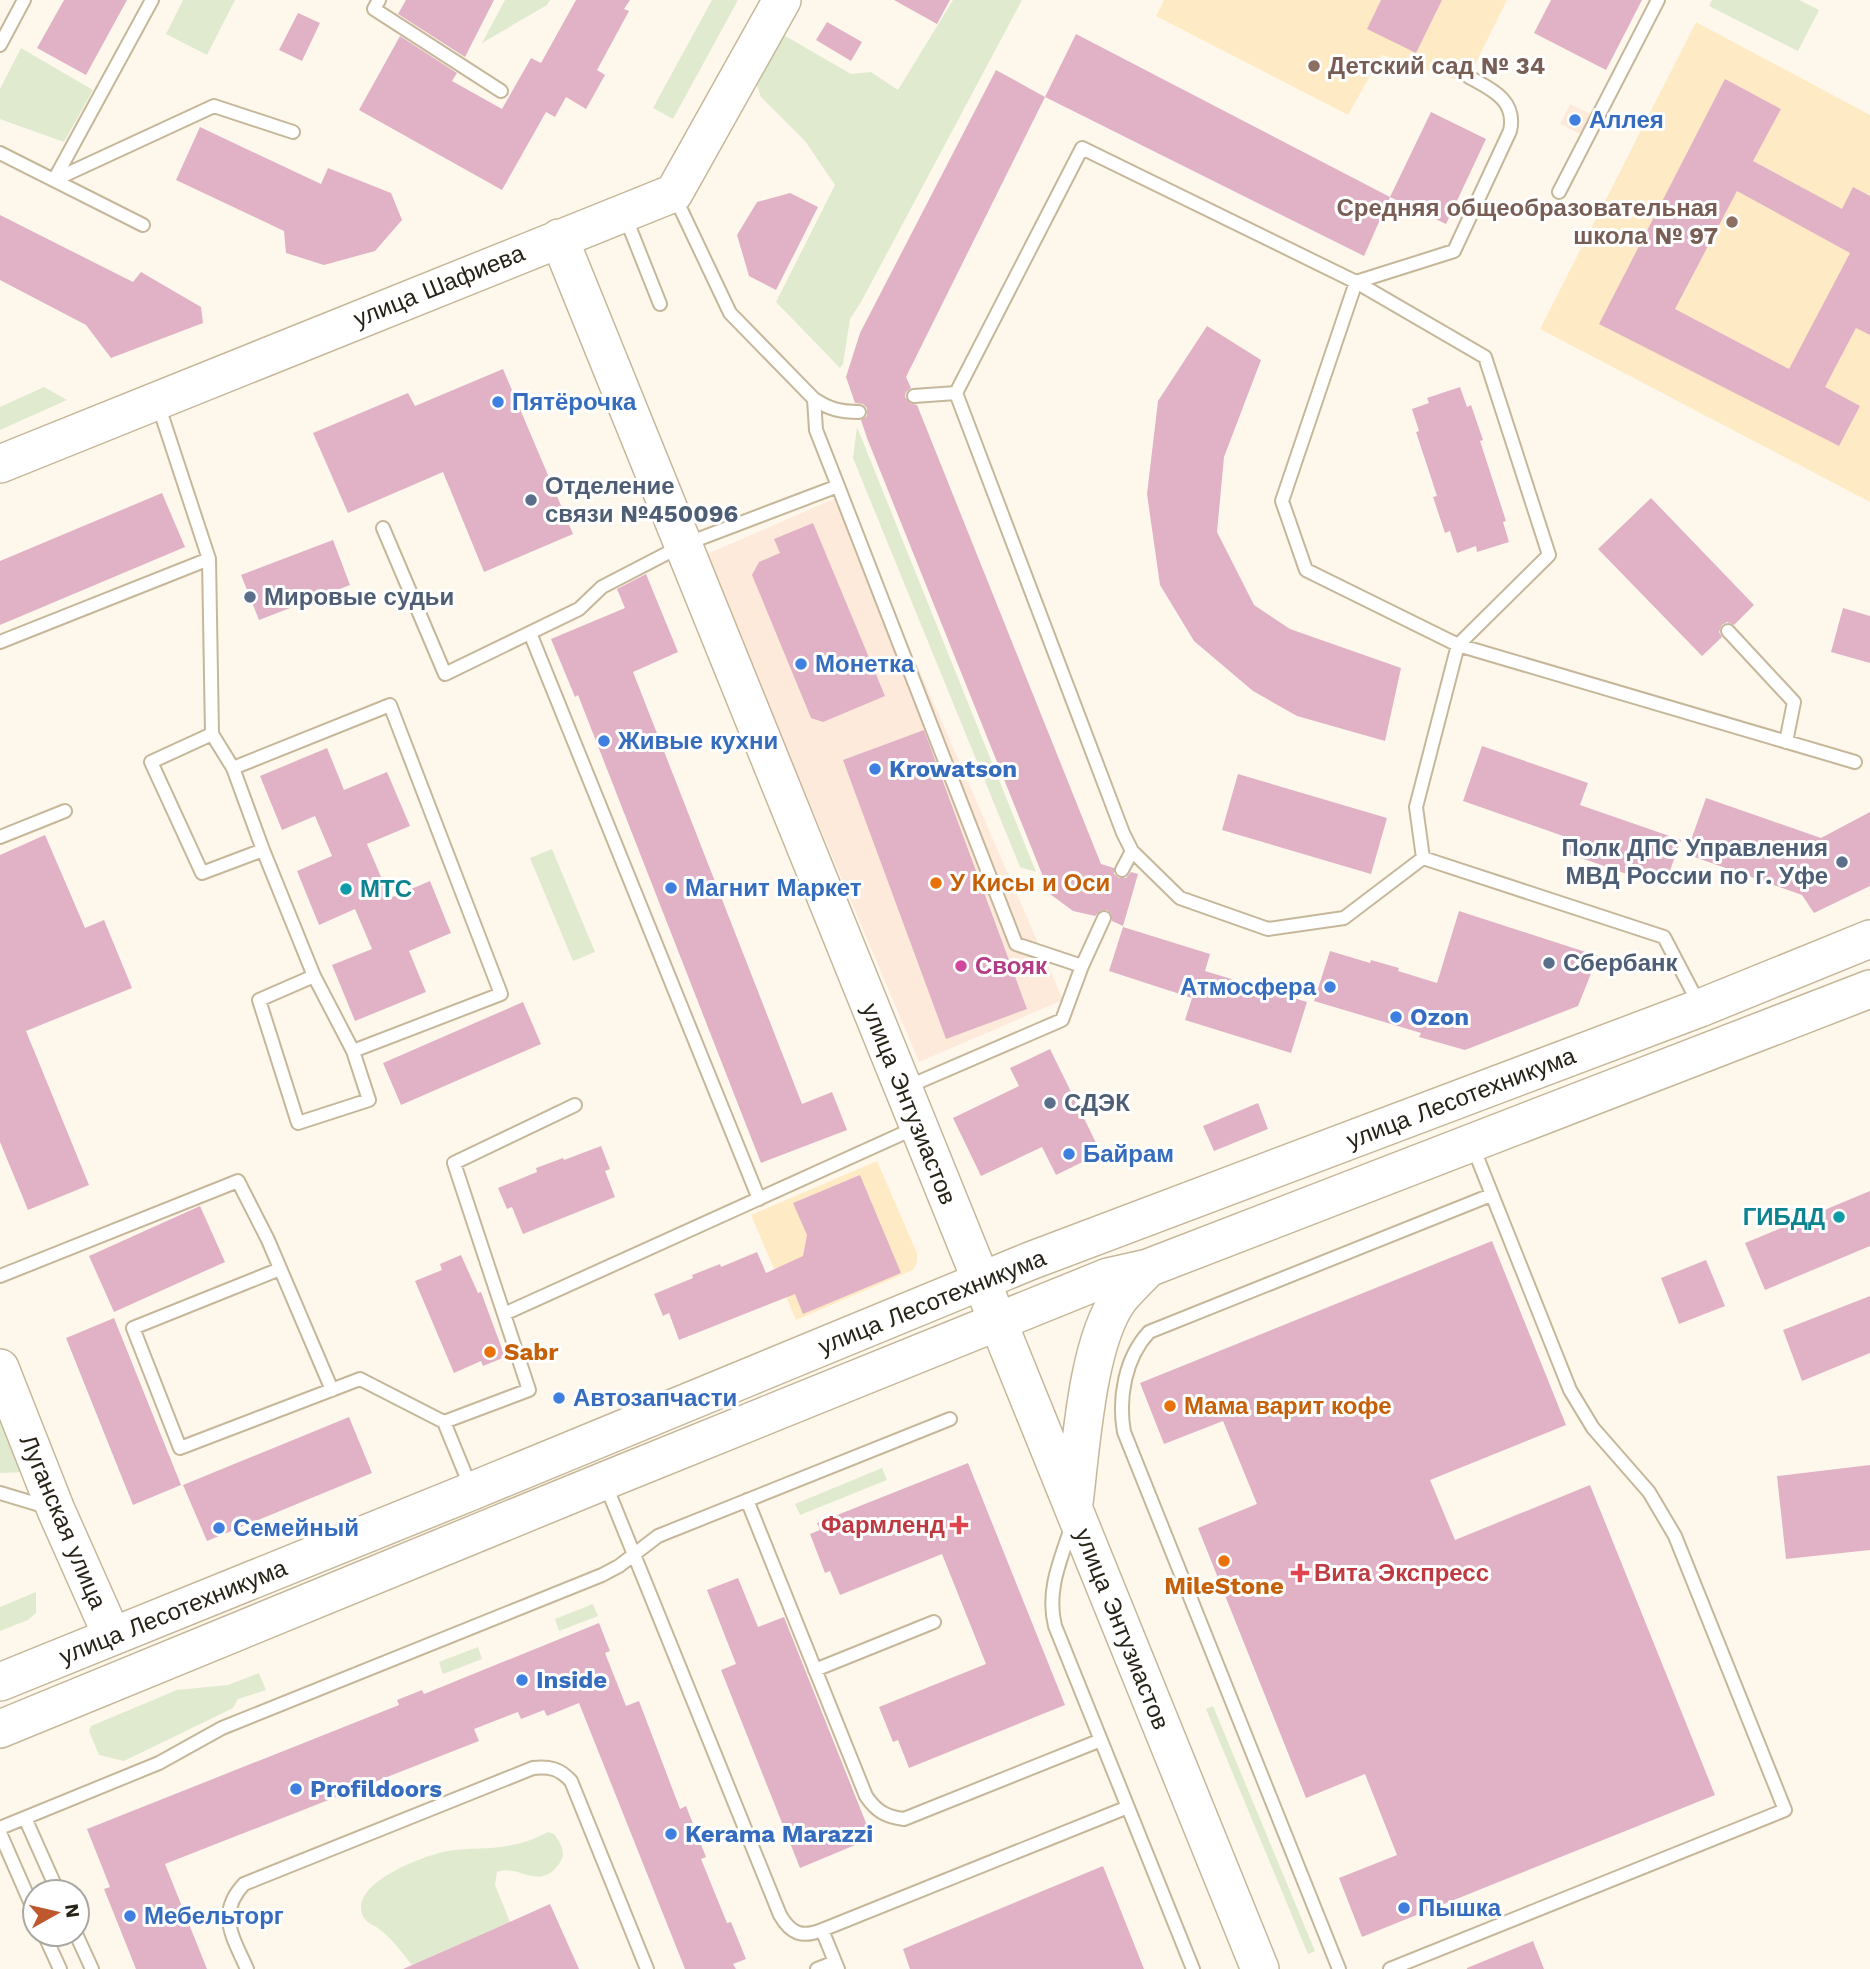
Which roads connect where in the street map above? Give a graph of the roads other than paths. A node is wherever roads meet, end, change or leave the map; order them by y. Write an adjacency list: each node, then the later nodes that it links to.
1 (24, 0): 6 (lane)
2 (152, 0): 11 (lane)
3 (379, 0): 8 (lane)
4 (782, 0): 13 (main road)
5 (1658, 0): 12 (lane)
6 (0, 45)
7 (1469, 77): 17 (lane)
8 (501, 91)
9 (293, 132): 11 (lane)
10 (0, 153): 11 (lane)
11 (54, 180): 15 (lane)
12 (1559, 192)
13 (674, 193): 14 (main road, улица Шафиева); 21 (lane)
14 (624, 213): 16 (main road, улица Шафиева); 18 (lane)
15 (143, 225)
16 (559, 238): 22 (main road, улица Шафиева); 27 (main road, улица Энтузиастов)
17 (1356, 282): 19 (lane); 32 (lane); 32 (lane)
18 (660, 304)
19 (956, 393): 20 (lane); 40 (lane)
20 (914, 396)
21 (814, 399): 23 (lane); 25 (lane)
22 (157, 400): 24 (main road, улица Шафиева); 28 (lane)
23 (859, 412)
24 (0, 464)
25 (838, 486): 27 (lane); 45 (lane)
26 (383, 528): 30 (lane)
27 (683, 545): 30 (lane); 50 (main road, улица Энтузиастов)
28 (209, 559): 31 (lane); 33 (lane)
29 (1727, 631): 34 (lane)
30 (530, 633): 55 (lane)
31 (0, 642)
32 (1458, 645): 34 (lane); 41 (lane)
33 (212, 733): 36 (lane); 39 (lane)
34 (1786, 742): 35 (lane)
35 (1855, 762)
36 (233, 768): 39 (lane); 49 (lane)
37 (65, 811): 38 (lane)
38 (0, 836)
39 (263, 850): 46 (lane)
40 (1132, 851): 41 (lane); 42 (lane)
41 (1423, 858): 48 (lane)
42 (1122, 870)
43 (1104, 918): 45 (lane)
44 (1870, 939): 48 (main road, улица Лесотехникума)
45 (1082, 967): 50 (lane)
46 (314, 976): 49 (lane); 49 (lane)
47 (1870, 989): 53 (main road, улица Лесотехникума)
48 (1700, 1008): 59 (main road, улица Лесотехникума)
49 (353, 1051)
50 (903, 1089): 52 (main road, улица Энтузиастов)
51 (575, 1105): 60 (lane)
52 (919, 1127): 55 (lane); 59 (main road, улица Энтузиастов)
53 (1472, 1143): 54 (lane); 56 (main road, улица Лесотехникума)
54 (1491, 1195): 95 (lane); 96 (lane)
55 (759, 1199): 60 (lane)
56 (1149, 1268): 61 (main road, улица Лесотехникума); 71 (main road)
57 (280, 1269): 58 (lane); 63 (lane); 63 (lane)
58 (0, 1276)
59 (981, 1282): 61 (main road, улица Энтузиастов); 67 (main road, улица Лесотехникума)
60 (504, 1314): 65 (lane)
61 (997, 1322): 66 (main road, улица Лесотехникума); 71 (main road, улица Энтузиастов)
62 (0, 1368): 70 (main road, Луганская улица)
63 (332, 1390): 65 (lane)
64 (950, 1419): 69 (lane)
65 (443, 1422): 67 (lane)
66 (604, 1481): 72 (lane); 77 (main road, улица Лесотехникума)
67 (472, 1491): 74 (main road, улица Лесотехникума)
68 (0, 1493): 70 (lane)
69 (747, 1500): 72 (lane); 75 (lane)
70 (57, 1510): 74 (main road, Луганская улица)
71 (1074, 1511): 78 (lane); 94 (main road, улица Энтузиастов)
72 (635, 1554): 80 (lane); 84 (lane)
73 (934, 1622): 75 (lane)
74 (112, 1636): 76 (main road, улица Лесотехникума)
75 (815, 1670): 78 (lane)
76 (0, 1682)
77 (0, 1728)
78 (1101, 1740): 79 (lane)
79 (1128, 1807): 84 (lane); 93 (lane)
80 (25, 1818): 81 (lane); 82 (lane)
81 (0, 1830): 83 (lane)
82 (52, 1878)
83 (21, 1880)
84 (822, 1930): 87 (lane)
85 (50, 1948): 88 (lane)
86 (82, 1948): 89 (lane)
87 (836, 1965): 92 (lane)
88 (60, 1969)
89 (92, 1969)
90 (247, 1969): 91 (lane)
91 (647, 1969)
92 (817, 1969)
93 (1193, 1969)
94 (1260, 1969)
95 (1339, 1969)
96 (1390, 1969)

